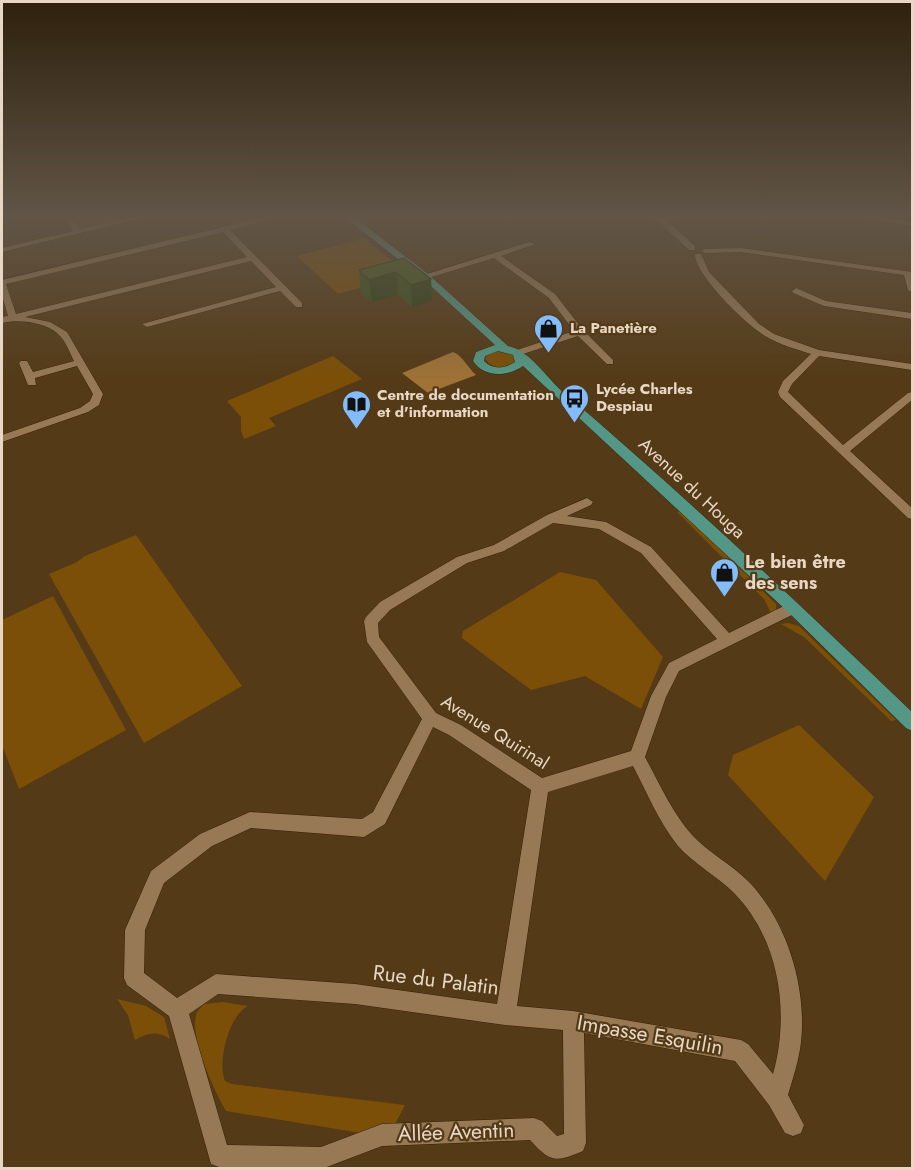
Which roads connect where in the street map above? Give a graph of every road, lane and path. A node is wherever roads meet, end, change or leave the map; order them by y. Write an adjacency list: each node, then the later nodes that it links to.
1 (54, 271): 11 (street)
2 (202, 271): 17 (street)
3 (265, 271): 12 (street)
4 (417, 271): 10 (main road)
5 (442, 271): 10 (street)
6 (517, 271): 21 (street)
7 (704, 271): 24 (street)
8 (892, 271): 9 (street)
9 (910, 273): 13 (street)
10 (424, 276): 19 (main road)
11 (2, 283): 17 (street)
12 (282, 288): 15 (street); 20 (street)
13 (912, 290)
14 (796, 291): 16 (street)
15 (299, 305)
16 (912, 316)
17 (13, 318): 18 (street); 26 (street)
18 (2, 321)
19 (472, 321): 22 (main road); 23 (main road)
20 (147, 324)
21 (580, 332): 25 (street); 27 (street)
22 (504, 348): 23 (main road); 25 (main road)
23 (490, 349): 30 (main road, Avenue du Houga)
24 (818, 353): 29 (street); 34 (street)
25 (519, 355): 30 (main road); 31 (main road, Avenue du Houga)
26 (80, 362): 28 (street); 33 (street)
27 (610, 362)
28 (24, 363)
29 (912, 367)
30 (511, 369): 31 (main road, Avenue du Houga)
31 (547, 384): 38 (main road, Avenue du Houga)
32 (912, 395): 34 (street)
33 (2, 439)
34 (844, 450): 36 (street)
35 (587, 502): 37 (street, Avenue Quirinal)
36 (912, 515)
37 (551, 518): 39 (street); 40 (street, Avenue Quirinal)
38 (793, 608): 39 (street); 41 (main road, Avenue du Houga)
39 (727, 641): 42 (street)
40 (430, 718): 43 (street, Avenue Quirinal); 44 (street)
41 (912, 723)
42 (637, 757): 43 (street, Avenue Quirinal); 47 (street)
43 (540, 786): 45 (street, Rue du Palatin)
44 (177, 1010): 45 (street, Rue du Palatin); 46 (street, Allée Aventin)
45 (505, 1015): 46 (street, Impasse Esquilin)
46 (573, 1021): 47 (street, Impasse Esquilin)
47 (777, 1097): 48 (street, Impasse Esquilin)
48 (793, 1125)

